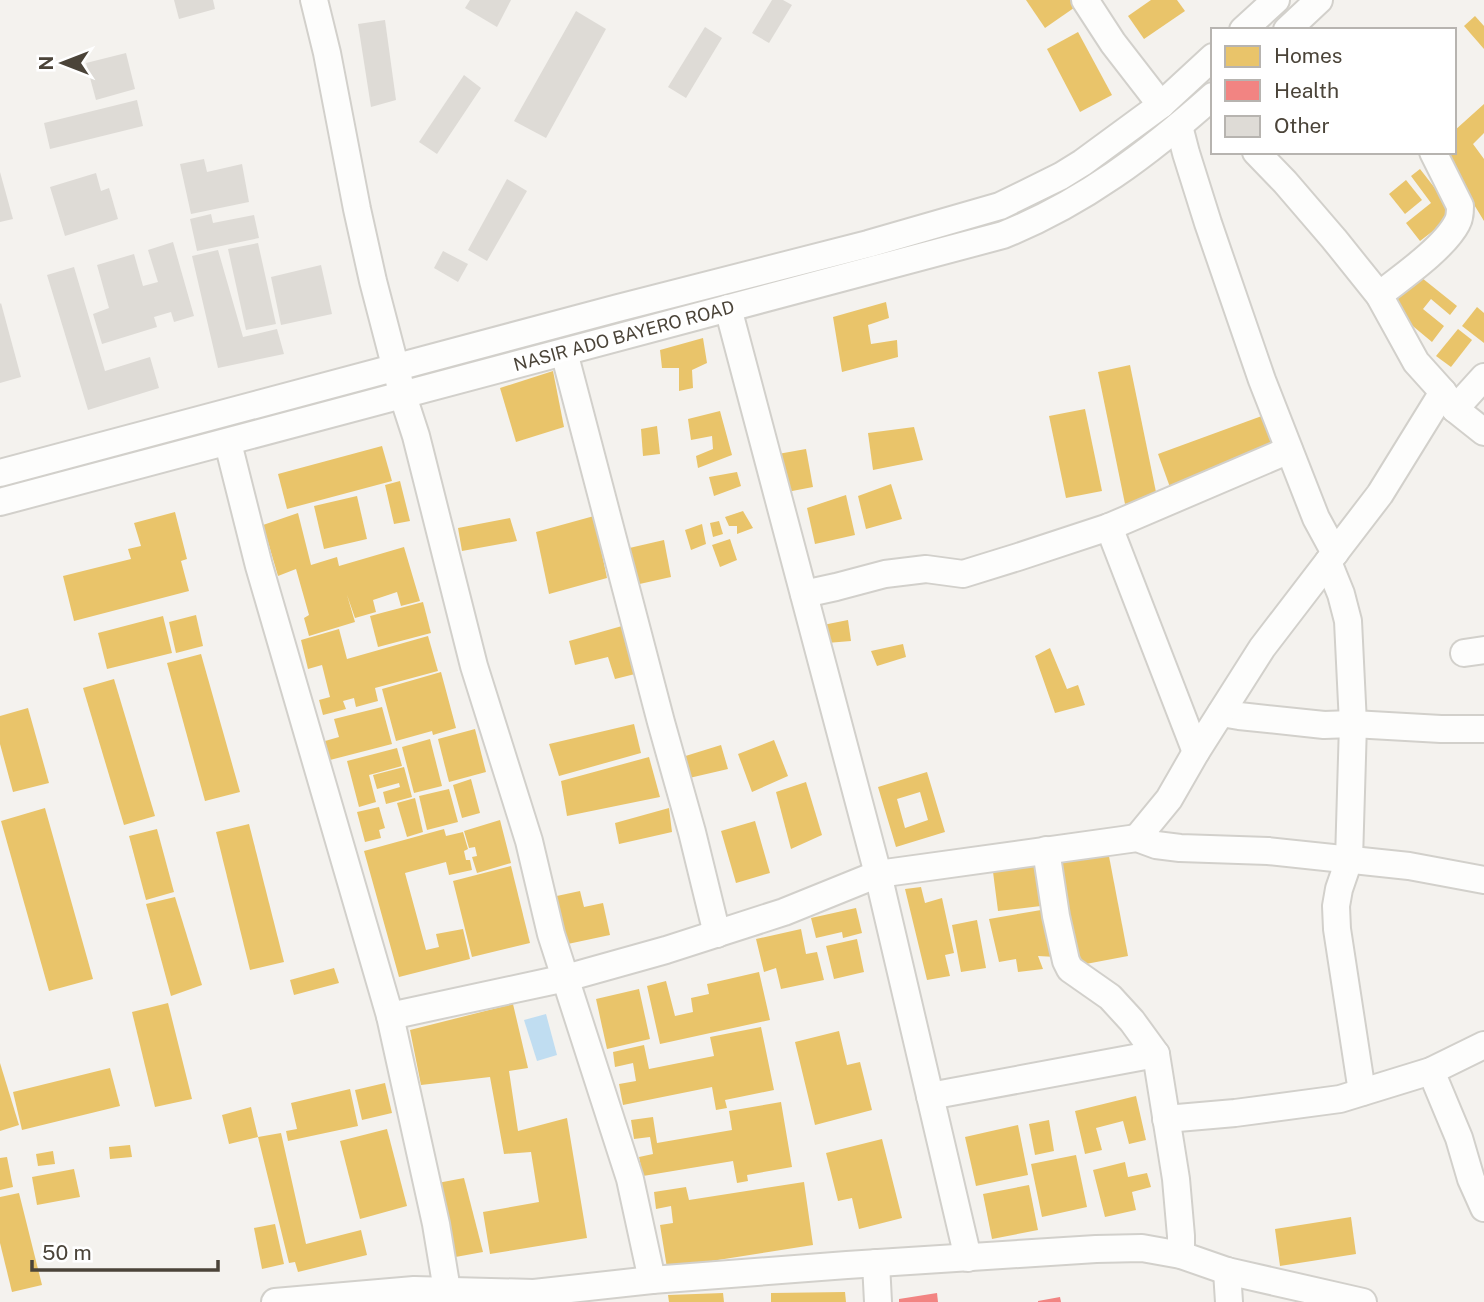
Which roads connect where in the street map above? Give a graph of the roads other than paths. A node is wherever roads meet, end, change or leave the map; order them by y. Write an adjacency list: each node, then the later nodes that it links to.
1 (314, 0): 14 (street)
2 (1085, 0): 7 (street)
3 (1276, 0): 4 (street)
4 (1245, 28)
5 (1211, 59): 7 (street)
6 (1211, 102): 8 (street, NASIR ADO BAYERO ROAD)
7 (1161, 104): 14 (street)
8 (1178, 126): 12 (street, NASIR ADO BAYERO ROAD); 20 (street)
9 (1258, 154): 11 (street)
10 (1434, 154): 11 (street)
11 (1379, 295): 17 (street)
12 (728, 308): 13 (street, NASIR ADO BAYERO ROAD); 25 (street)
13 (565, 352): 16 (street, NASIR ADO BAYERO ROAD); 35 (street)
14 (397, 368): 16 (street); 21 (street)
15 (1484, 377): 17 (street)
16 (403, 396): 19 (street, NASIR ADO BAYERO ROAD); 36 (street)
17 (1449, 400): 18 (street); 24 (street)
18 (1484, 432)
19 (228, 443): 22 (street, NASIR ADO BAYERO ROAD); 37 (street)
20 (1289, 450): 23 (street); 24 (street)
21 (0, 473)
22 (0, 502)
23 (1109, 527): 25 (street); 29 (street)
24 (1332, 557): 26 (street); 27 (street)
25 (804, 594): 33 (street)
26 (1221, 713): 27 (street); 29 (street)
27 (1353, 724): 28 (street); 32 (street)
28 (1484, 729)
29 (1196, 752): 30 (street)
30 (1138, 838): 31 (street); 32 (street)
31 (1046, 850): 33 (street); 39 (street)
32 (1349, 860): 34 (street); 41 (street)
33 (878, 874): 35 (street); 42 (street)
34 (1484, 880)
35 (717, 934): 36 (street)
36 (566, 978): 37 (street); 49 (street)
37 (390, 1016): 50 (street)
38 (1484, 1045): 40 (street)
39 (1156, 1054): 42 (street); 43 (street)
40 (1431, 1071): 41 (street); 44 (street)
41 (1362, 1092): 43 (street)
42 (930, 1096): 46 (street)
43 (1166, 1119): 45 (street)
44 (1484, 1208)
45 (1181, 1255): 46 (street); 48 (street)
46 (968, 1258): 47 (street)
47 (876, 1263): 49 (street); 53 (street)
48 (1227, 1271): 54 (street); 55 (street)
49 (652, 1280): 51 (street)
50 (447, 1290): 51 (street); 52 (street)
51 (534, 1298)
52 (275, 1302)
53 (878, 1302)
54 (1229, 1302)
55 (1363, 1302)

